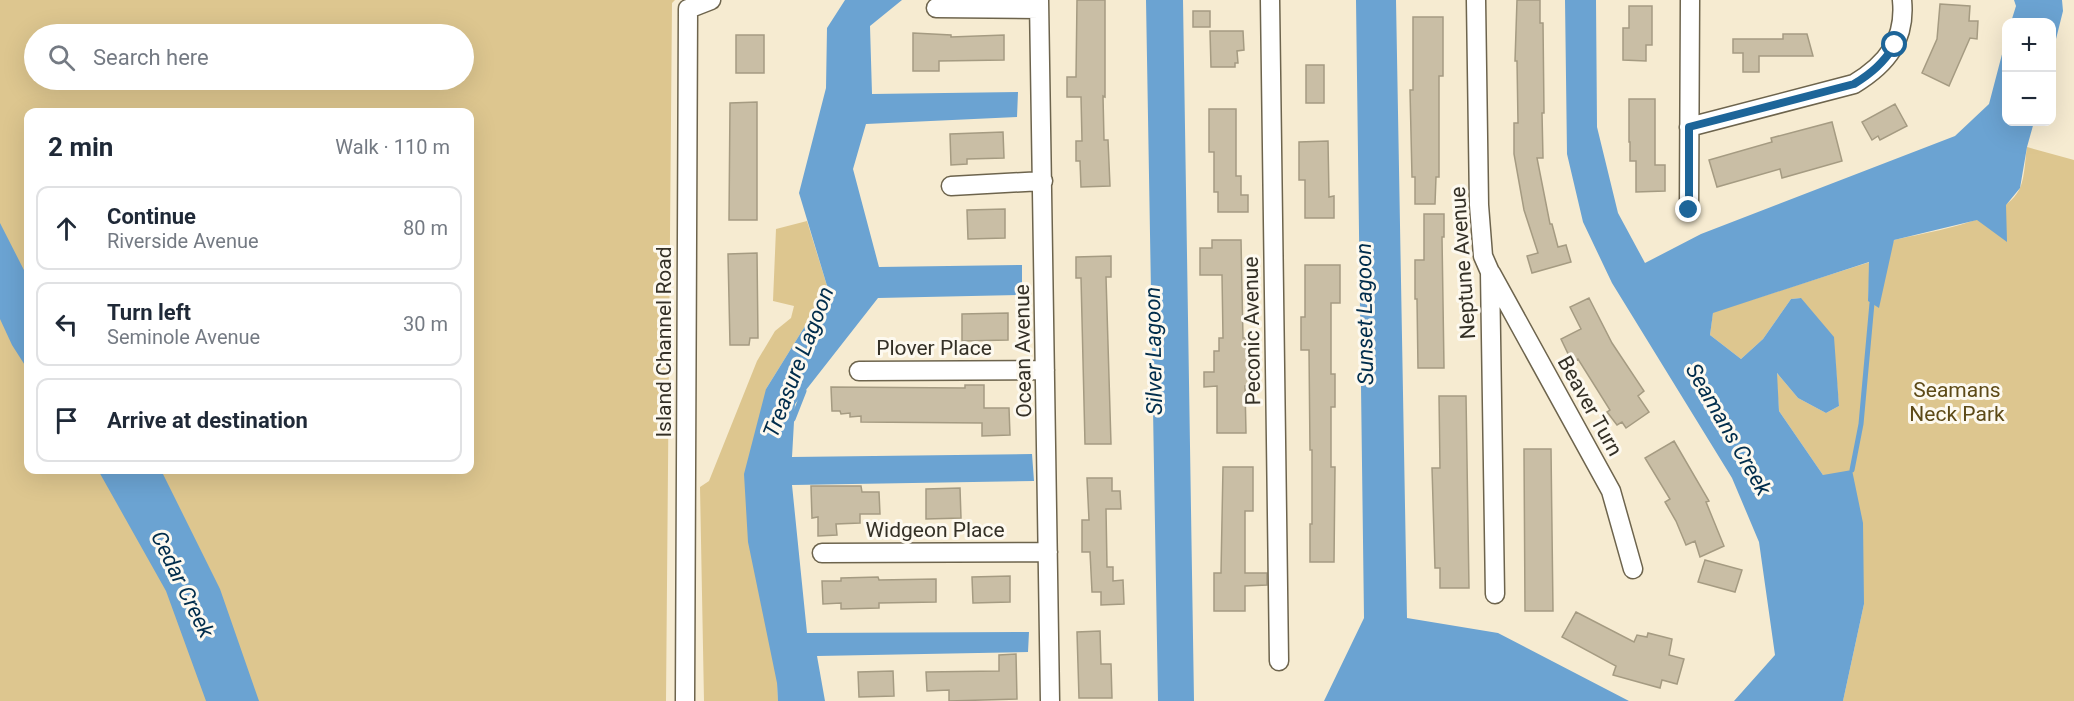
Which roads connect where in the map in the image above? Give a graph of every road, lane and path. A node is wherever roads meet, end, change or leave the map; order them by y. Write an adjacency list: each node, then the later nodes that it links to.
1 (711, 0): 20 (street, Island Channel Road)
2 (1270, 0): 19 (street, Peconic Avenue)
3 (1476, 0): 12 (street, Neptune Avenue)
4 (1690, 0): 8 (street)
5 (1902, 0): 8 (street)
6 (1039, 4): 7 (street); 9 (street, Ocean Avenue)
7 (936, 8)
8 (1689, 127): 11 (street)
9 (1043, 181): 10 (street); 13 (street, Ocean Avenue)
10 (951, 186)
11 (1689, 210)
12 (1490, 272): 17 (street, Beaver Turn); 18 (street, Neptune Avenue)
13 (1045, 370): 14 (street, Plover Place); 15 (street, Ocean Avenue)
14 (859, 371)
15 (1048, 552): 16 (street, Widgeon Place); 21 (street, Ocean Avenue)
16 (822, 553)
17 (1633, 569)
18 (1495, 594)
19 (1279, 661)
20 (685, 701)
21 (1050, 701)

